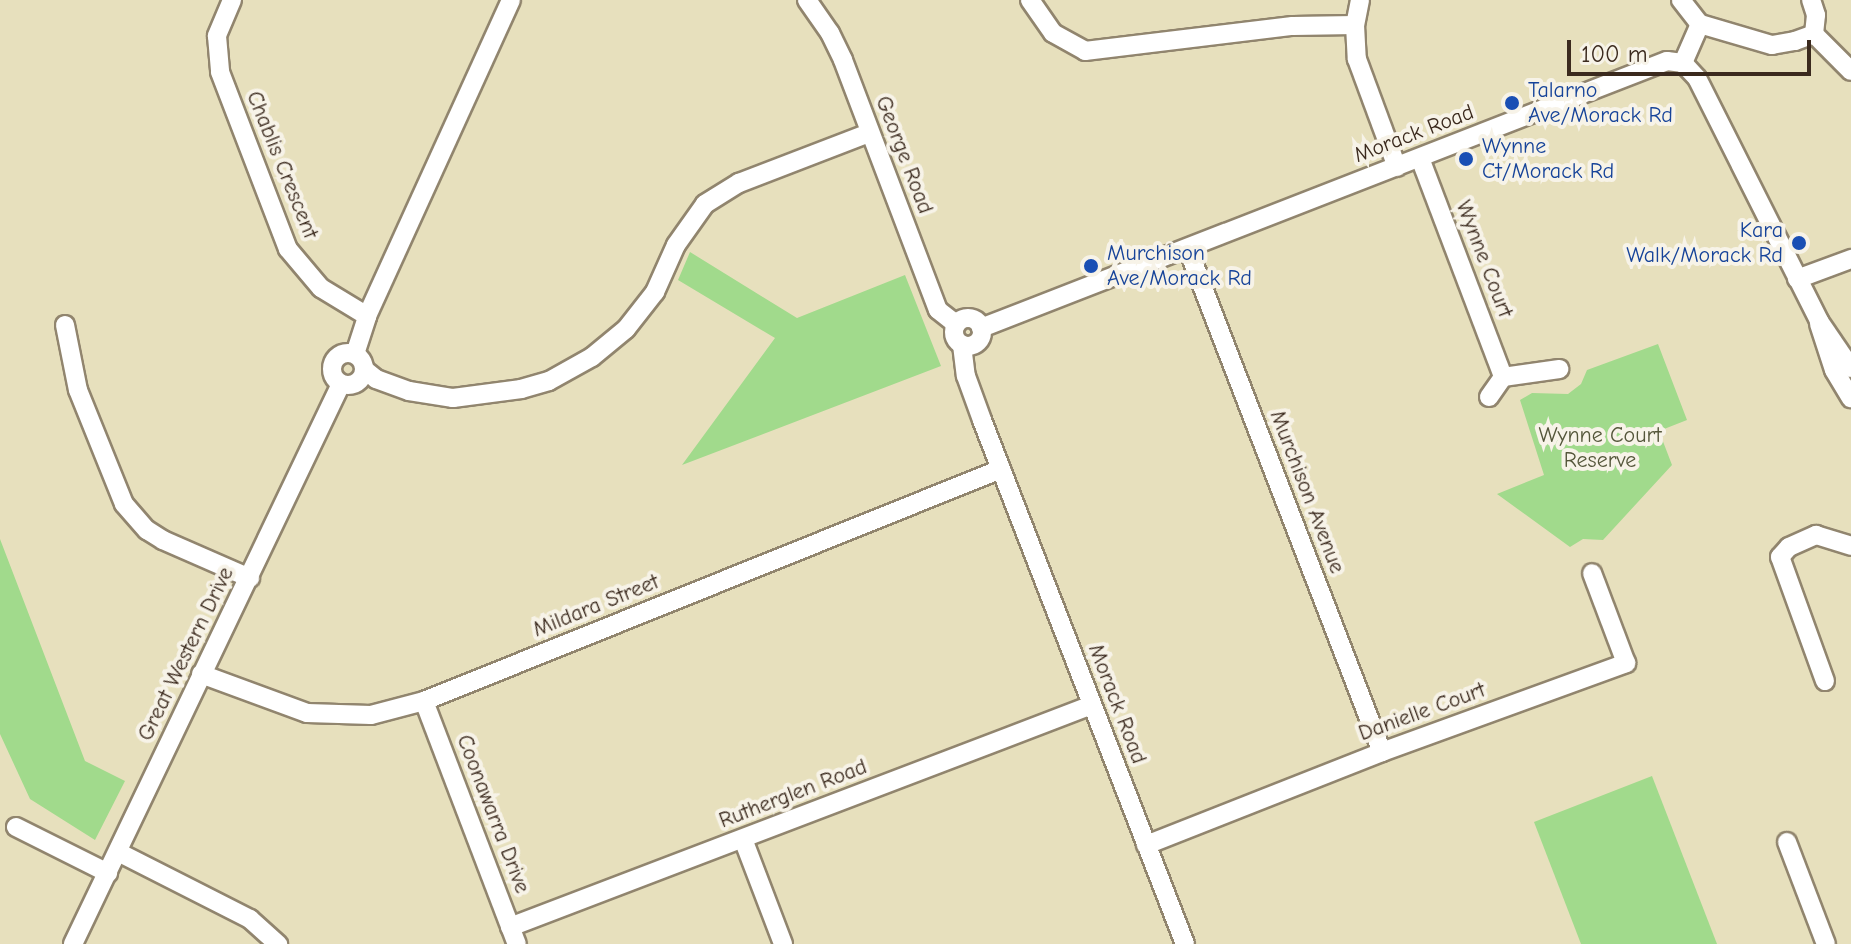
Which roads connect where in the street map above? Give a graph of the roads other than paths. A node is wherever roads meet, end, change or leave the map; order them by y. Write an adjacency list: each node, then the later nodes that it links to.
1 (232, 0): 19 (street, Chablis Crescent)
2 (511, 0): 19 (street)
3 (807, 0): 13 (street, George Road)
4 (1030, 0): 9 (street)
5 (1360, 0): 9 (street)
6 (1681, 0): 8 (street)
7 (1811, 0): 10 (street)
8 (1700, 24): 10 (street); 11 (street)
9 (1355, 25): 15 (street)
10 (1814, 34): 12 (street)
11 (1683, 63): 14 (street, Morack Road); 18 (street)
12 (1851, 71)
13 (869, 133): 21 (street, George Road); 25 (street)
14 (1420, 158): 15 (street, Morack Road); 28 (street, Wynne Court)
15 (1397, 167): 16 (street, Morack Road)
16 (1188, 249): 23 (street, Morack Road); 40 (street, Murchison Avenue)
17 (1851, 259): 18 (street)
18 (1797, 279): 20 (street)
19 (367, 316): 25 (street)
20 (1819, 321): 26 (street); 31 (street)
21 (956, 324): 23 (street); 24 (street)
22 (65, 325): 35 (street)
23 (981, 328): 24 (street)
24 (962, 345): 32 (street, Morack Road)
25 (360, 362): 29 (street); 29 (street)
26 (1851, 368)
27 (1559, 369): 28 (street)
28 (1503, 377): 30 (street)
29 (341, 384): 35 (street, Great Western Drive)
30 (1489, 397)
31 (1851, 398)
32 (1001, 469): 38 (street, Mildara Street); 39 (street, Morack Road)
33 (1851, 546): 37 (street)
34 (1592, 573): 40 (street, Danielle Court)
35 (250, 578): 36 (street, Great Western Drive)
36 (201, 674): 38 (street, Mildara Street); 45 (street, Great Western Drive)
37 (1825, 681)
38 (424, 701): 47 (street, Coonawarra Drive)
39 (1092, 705): 42 (street, Rutherglen Road); 44 (street, Morack Road)
40 (1382, 752): 44 (street, Danielle Court)
41 (16, 827): 46 (street)
42 (743, 839): 47 (street, Rutherglen Road); 50 (street)
43 (1787, 842): 52 (street)
44 (1146, 845): 51 (street, Morack Road)
45 (118, 852): 46 (street, Great Western Drive); 49 (street)
46 (108, 873): 48 (street, Great Western Drive)
47 (514, 936)
48 (73, 944)
49 (278, 944)
50 (783, 944)
51 (1185, 944)
52 (1826, 944)

